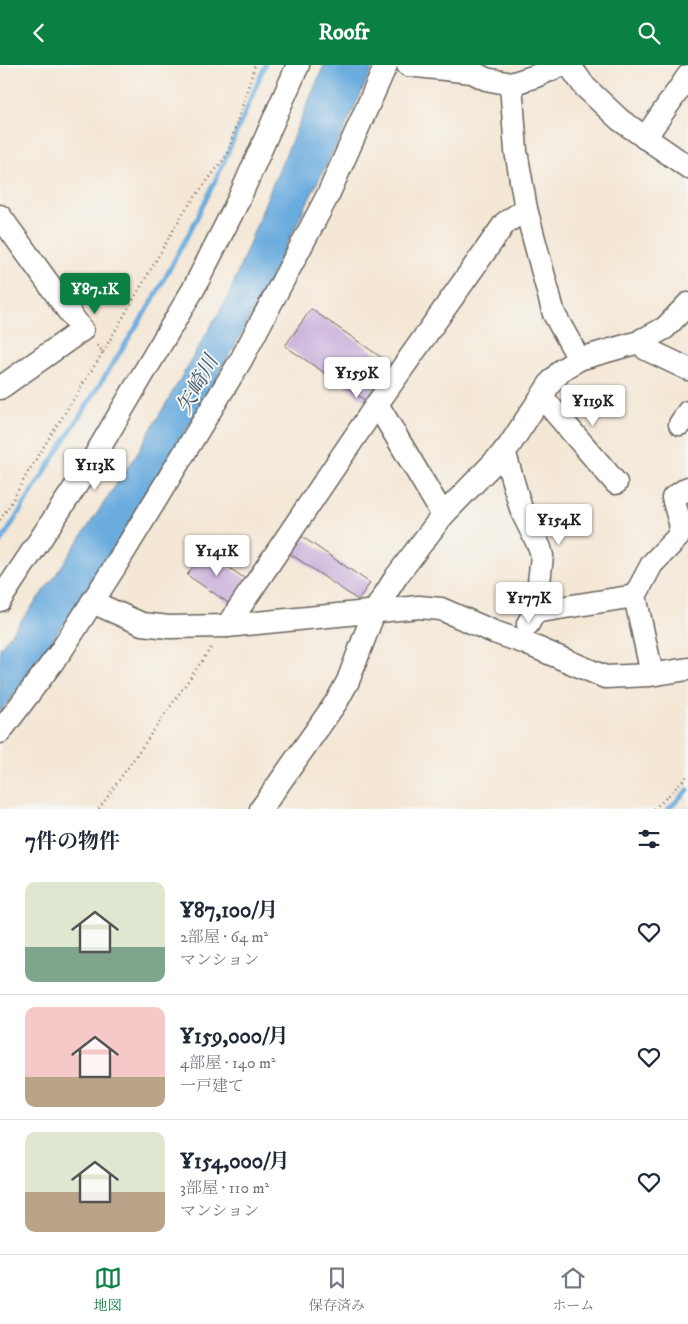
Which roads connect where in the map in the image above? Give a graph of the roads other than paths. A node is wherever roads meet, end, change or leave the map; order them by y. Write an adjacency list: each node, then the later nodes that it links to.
1 (298, 65): 24 (street)
2 (386, 65): 25 (street)
3 (408, 65): 7 (street)
4 (561, 65): 7 (street)
5 (569, 65): 8 (street)
6 (688, 76): 8 (street)
7 (511, 84): 10 (street)
8 (644, 138): 9 (street)
9 (688, 167)
10 (526, 209): 14 (street); 18 (street)
11 (0, 216): 16 (street)
12 (688, 304): 13 (street)
13 (643, 339): 14 (street); 15 (street)
14 (579, 359): 17 (street)
15 (688, 369)
16 (0, 388)
17 (542, 397): 19 (street); 20 (street)
18 (376, 404): 22 (street); 28 (street)
19 (504, 451): 22 (street); 27 (street)
20 (616, 483)
21 (688, 488): 23 (street)
22 (443, 515): 26 (street)
23 (634, 596): 27 (street); 31 (street)
24 (0, 600)
25 (92, 602): 28 (street); 32 (street)
26 (374, 612): 28 (street); 29 (street); 33 (street)
27 (534, 612): 29 (street)
28 (227, 626)
29 (520, 641): 31 (street)
30 (688, 669): 31 (street)
31 (652, 674)
32 (0, 732)
33 (261, 809)

